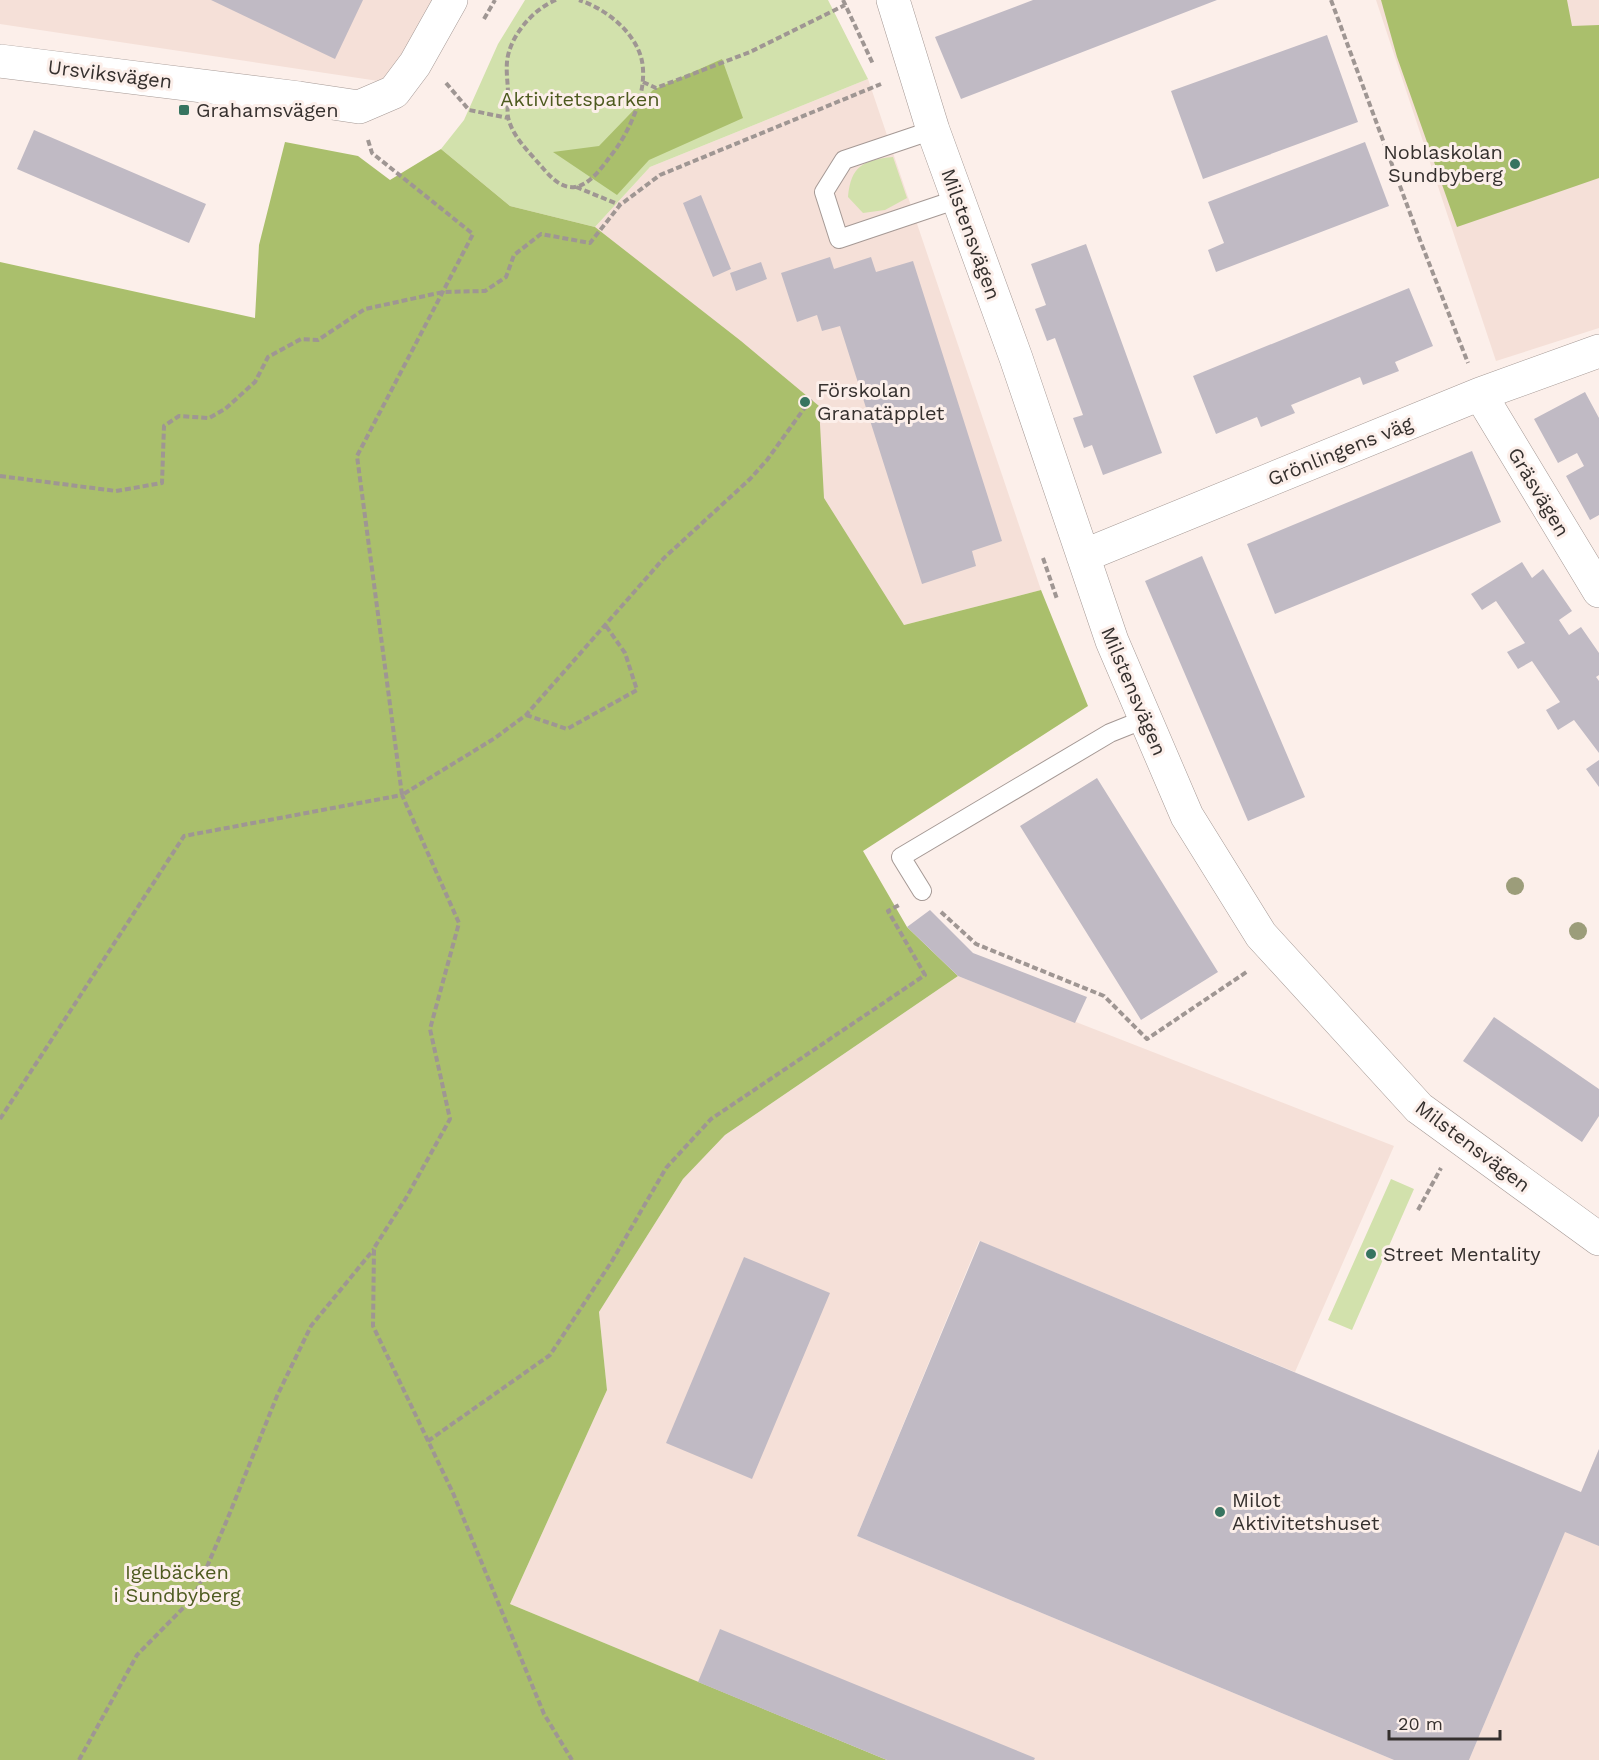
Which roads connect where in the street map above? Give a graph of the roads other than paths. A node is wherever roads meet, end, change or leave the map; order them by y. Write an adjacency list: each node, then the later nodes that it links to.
1 (451, 0): 3 (street, Ursviksvägen)
2 (892, 0): 4 (street, Milstensvägen)
3 (0, 61)
4 (933, 130): 5 (street, Milstensvägen); 5 (lane)
5 (958, 200): 8 (street, Milstensvägen)
6 (1599, 351): 7 (street, Grönlingens väg)
7 (1480, 394): 8 (street, Grönlingens väg); 9 (street, Gräsvägen)
8 (1083, 556): 10 (street, Milstensvägen)
9 (1599, 591)
10 (1145, 719): 11 (lane); 12 (street, Milstensvägen)
11 (922, 891)
12 (1599, 1239)

